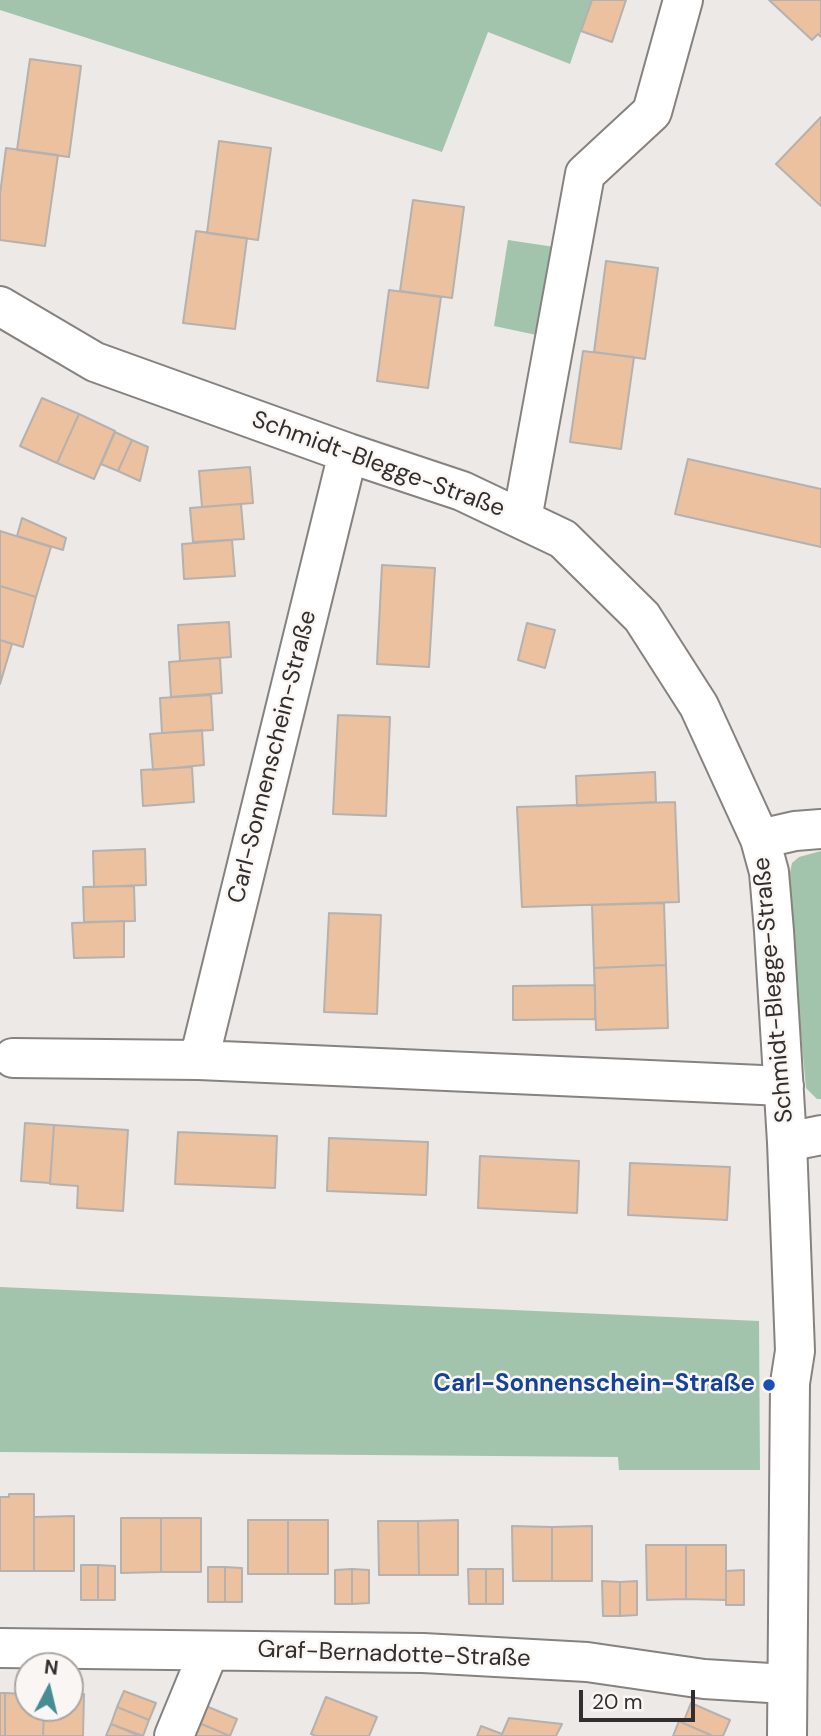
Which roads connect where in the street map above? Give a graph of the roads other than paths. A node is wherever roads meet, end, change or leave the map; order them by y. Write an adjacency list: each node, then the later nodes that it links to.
1 (684, 0): 4 (street)
2 (3, 317): 3 (street, Schmidt-Blegge-Straße)
3 (348, 453): 4 (street, Schmidt-Blegge-Straße); 8 (street, Carl-Sonnenschein-Straße)
4 (522, 519): 6 (street, Schmidt-Blegge-Straße)
5 (821, 829): 6 (street)
6 (760, 839): 9 (street, Schmidt-Blegge-Straße)
7 (13, 1058): 8 (street)
8 (199, 1060): 9 (street)
9 (784, 1086): 10 (street, Schmidt-Blegge-Straße)
10 (804, 1139): 11 (street, Schmidt-Blegge-Straße)
11 (808, 1350): 14 (street, Schmidt-Blegge-Straße)
12 (0, 1648): 13 (street, Graf-Bernadotte-Straße)
13 (209, 1651): 14 (street, Graf-Bernadotte-Straße); 15 (street)
14 (786, 1684): 16 (street, Schmidt-Blegge-Straße)
15 (174, 1736)
16 (787, 1736)

